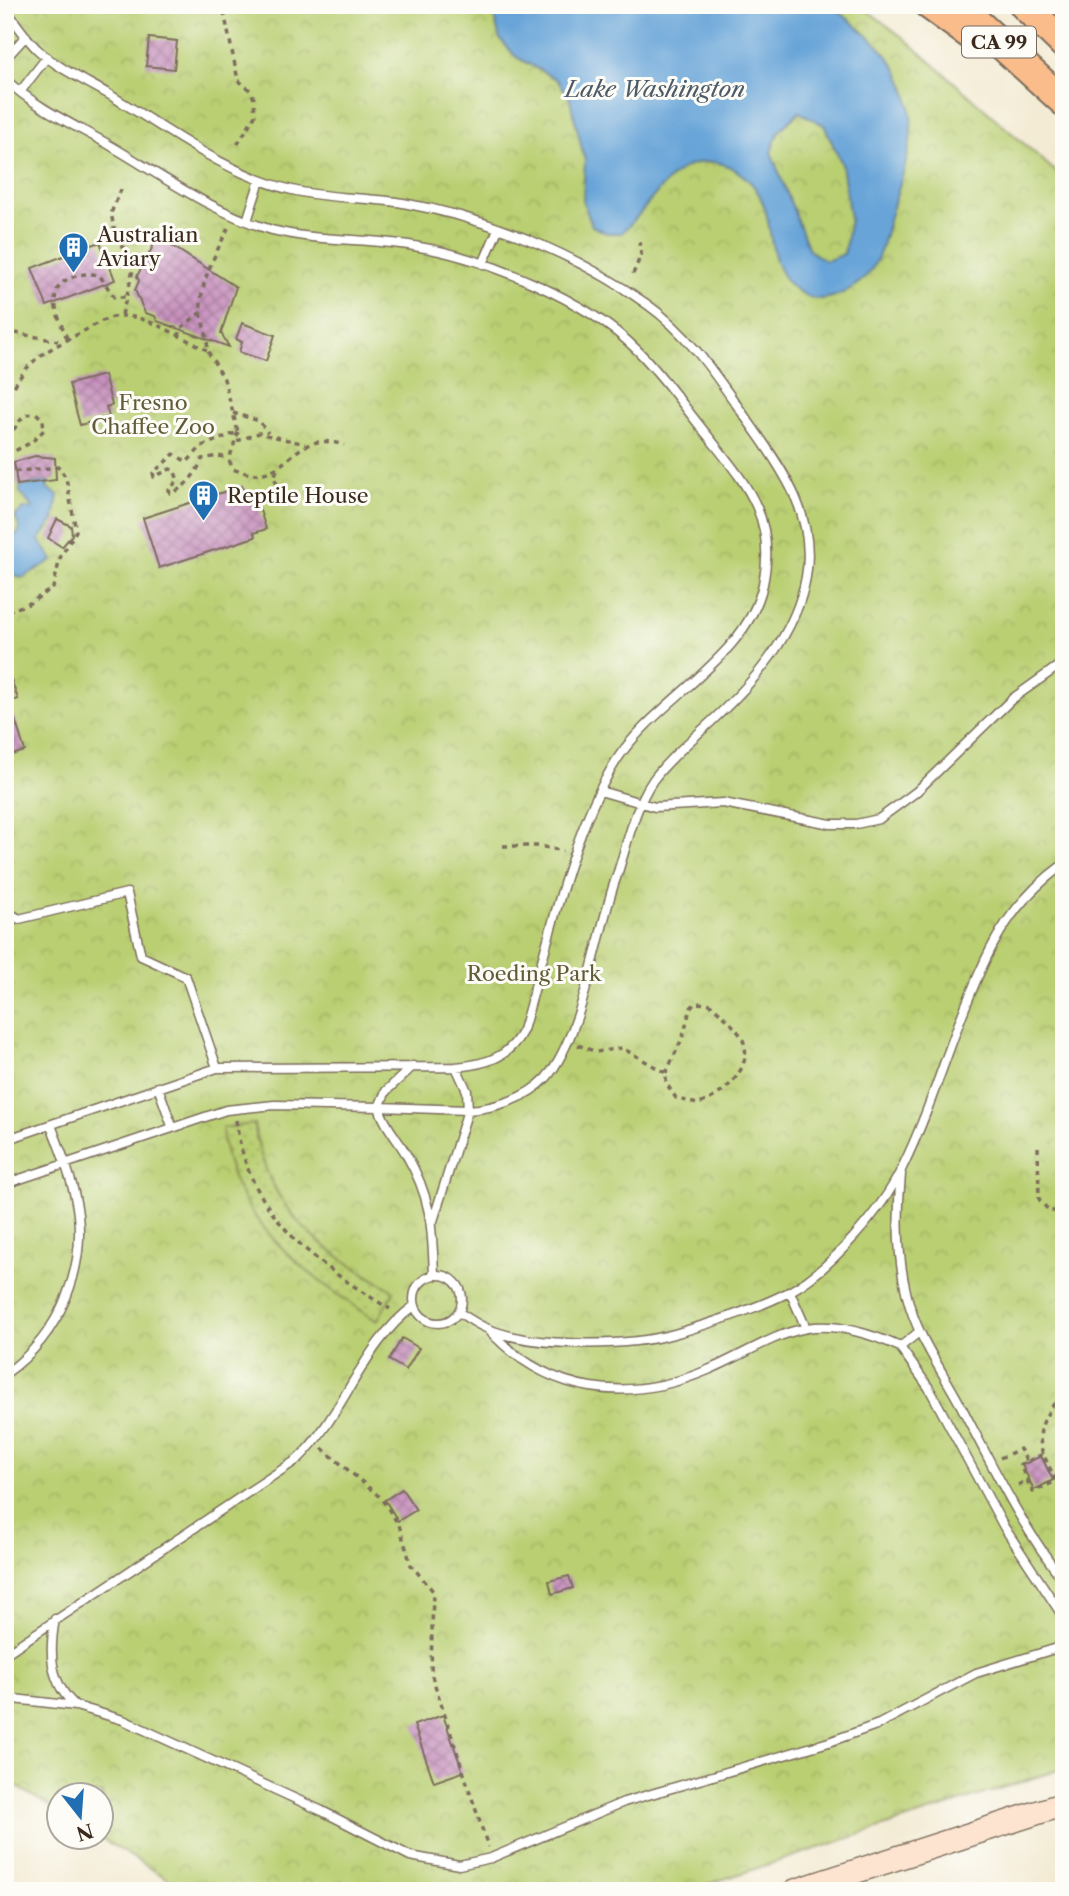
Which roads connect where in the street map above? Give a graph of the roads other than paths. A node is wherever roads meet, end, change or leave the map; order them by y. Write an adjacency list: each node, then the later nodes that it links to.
1 (929, 5): 10 (highway)
2 (958, 5): 10 (highway, CA 99)
3 (1024, 5): 6 (highway, CA 99)
4 (5, 8): 5 (lane)
5 (26, 36): 7 (lane); 8 (lane)
6 (1064, 44)
7 (47, 57): 11 (lane); 13 (lane)
8 (5, 59)
9 (5, 79): 11 (lane)
10 (1039, 79): 12 (highway, CA 99)
11 (20, 92): 14 (lane)
12 (1064, 102)
13 (260, 180): 14 (lane); 15 (lane)
14 (247, 220): 16 (lane)
15 (498, 229): 16 (lane); 19 (lane)
16 (483, 264): 18 (lane)
17 (1064, 662): 19 (lane)
18 (600, 791): 19 (lane); 24 (lane)
19 (641, 804): 27 (lane)
20 (1064, 864): 32 (lane)
21 (5, 910): 23 (lane)
22 (414, 1066): 23 (lane); 24 (lane); 26 (lane)
23 (217, 1068): 25 (lane)
24 (456, 1068): 27 (lane)
25 (158, 1087): 28 (lane); 29 (lane)
26 (379, 1107): 27 (lane); 29 (lane); 34 (lane)
27 (468, 1110): 34 (lane)
28 (51, 1125): 30 (lane); 31 (lane)
29 (172, 1126): 31 (lane)
30 (6, 1139)
31 (65, 1164): 33 (lane); 43 (lane)
32 (901, 1171): 36 (lane); 41 (lane)
33 (5, 1184)
34 (433, 1221): 35 (lane)
35 (434, 1275): 37 (lane); 38 (lane)
36 (790, 1292): 39 (lane); 40 (lane)
37 (414, 1306): 38 (lane); 46 (lane)
38 (458, 1312): 40 (lane)
39 (806, 1328): 40 (lane); 42 (lane)
40 (487, 1329)
41 (919, 1332): 42 (lane); 44 (lane)
42 (900, 1347): 45 (lane)
43 (5, 1374)
44 (1064, 1581)
45 (1064, 1618)
46 (55, 1619): 48 (lane); 50 (lane)
47 (1064, 1646): 50 (lane)
48 (5, 1654)
49 (5, 1698): 50 (lane)
50 (76, 1706)
51 (1064, 1804): 52 (main road)
52 (795, 1891)

